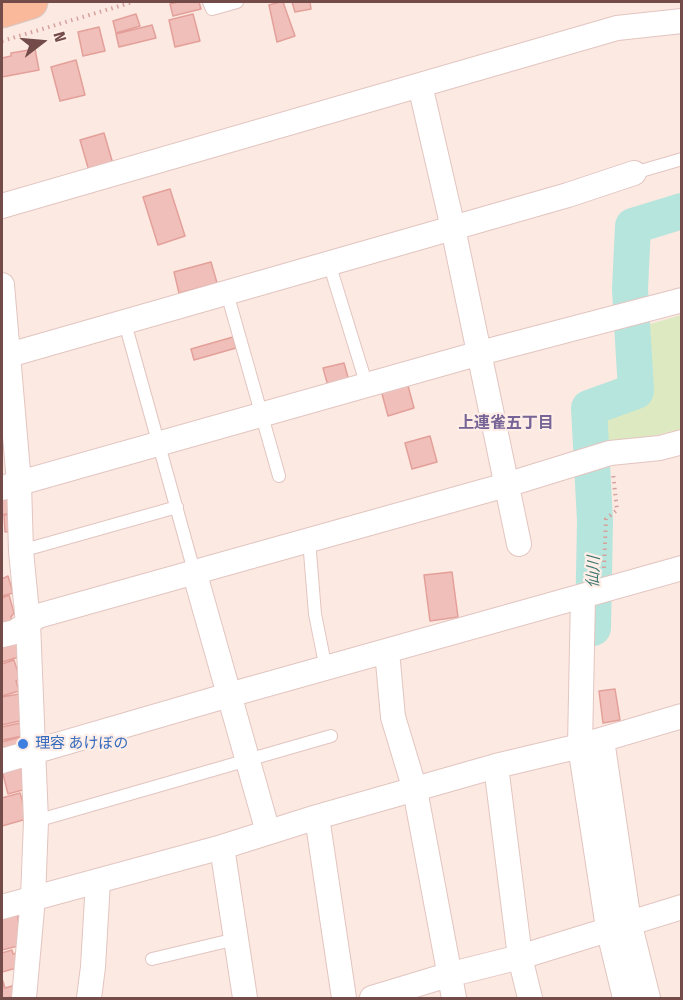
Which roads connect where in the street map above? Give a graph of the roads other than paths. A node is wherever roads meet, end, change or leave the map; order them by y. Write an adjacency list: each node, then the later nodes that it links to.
1 (31, 2): 4 (main road)
2 (209, 2): 3 (lane)
3 (237, 2)
4 (2, 11)
5 (681, 21): 6 (street)
6 (420, 85): 9 (street); 10 (street)
7 (681, 159): 8 (lane)
8 (634, 173): 10 (street)
9 (2, 207)
10 (453, 228): 11 (street); 17 (street)
11 (329, 263): 13 (street); 18 (lane)
12 (2, 285): 16 (street)
13 (227, 293): 15 (street); 19 (lane)
14 (681, 300): 17 (street)
15 (125, 323): 16 (street); 21 (lane)
16 (6, 350): 24 (street)
17 (480, 353): 18 (street); 23 (street)
18 (367, 386): 19 (street)
19 (261, 416): 21 (street); 22 (lane)
20 (681, 442): 23 (street)
21 (159, 445): 24 (street); 25 (lane)
22 (279, 476)
23 (507, 484): 26 (street); 27 (street)
24 (10, 485): 28 (street)
25 (177, 507): 28 (lane); 30 (lane)
26 (309, 540): 30 (street); 35 (lane)
27 (519, 544)
28 (21, 551): 32 (street)
29 (681, 568): 31 (street)
30 (194, 571): 32 (street); 36 (street)
31 (593, 593): 34 (street); 39 (street)
32 (28, 623): 33 (street); 40 (street)
33 (2, 635)
34 (387, 651): 35 (street); 44 (street)
35 (326, 669): 36 (street)
36 (229, 695): 40 (street); 42 (street)
37 (681, 716): 39 (street)
38 (331, 736): 42 (lane)
39 (591, 743): 43 (street); 53 (street)
40 (33, 753): 41 (street); 46 (street)
41 (2, 761)
42 (247, 761): 46 (lane); 47 (street)
43 (496, 766): 44 (street); 55 (street)
44 (416, 790): 45 (street); 57 (street)
45 (318, 817): 47 (street); 61 (street)
46 (36, 822): 50 (street)
47 (268, 832): 48 (street)
48 (222, 847): 49 (street); 54 (street)
49 (98, 881): 50 (street); 59 (street)
50 (33, 898): 51 (street); 58 (street)
51 (2, 907)
52 (681, 907): 53 (street)
53 (619, 925): 55 (street); 65 (street); 66 (street)
54 (236, 939): 56 (lane); 60 (street)
55 (520, 957): 57 (street); 64 (street)
56 (152, 959)
57 (448, 975): 62 (street); 63 (street)
58 (24, 999)
59 (88, 999)
60 (245, 999)
61 (344, 999)
62 (372, 999)
63 (454, 999)
64 (530, 999)
65 (625, 999)
66 (648, 999)

